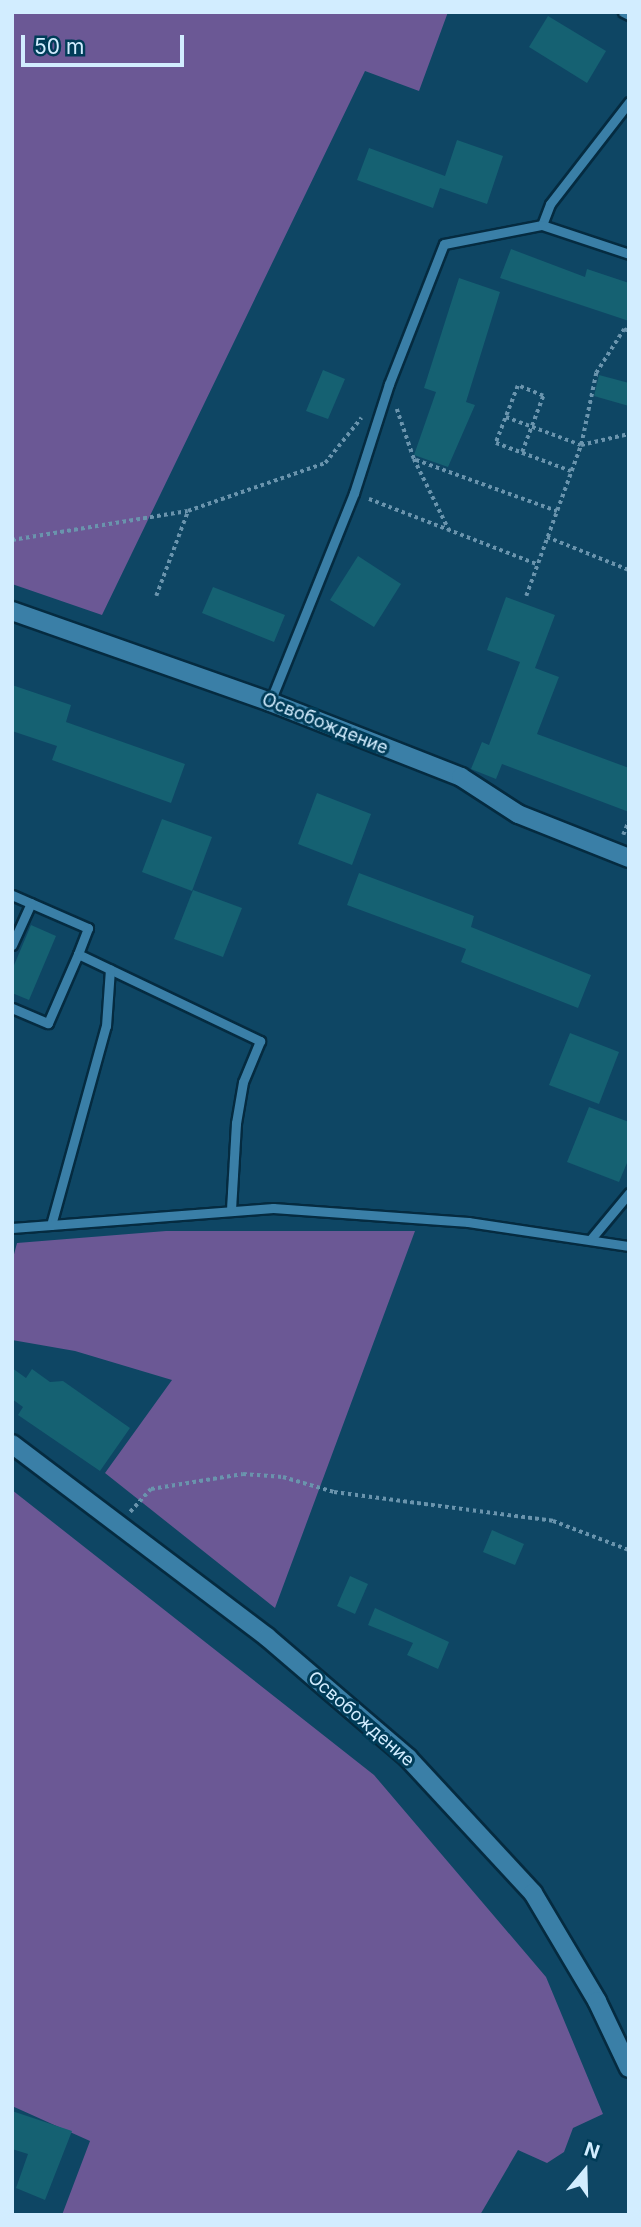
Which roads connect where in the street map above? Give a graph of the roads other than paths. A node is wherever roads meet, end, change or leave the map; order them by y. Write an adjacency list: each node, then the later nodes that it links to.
1 (623, 12): 2 (lane)
2 (629, 15)
3 (629, 102): 4 (lane)
4 (542, 225): 5 (lane); 7 (lane)
5 (629, 254)
6 (13, 613): 7 (street, Освобождение)
7 (270, 702): 8 (street, Освобождение)
8 (629, 858)
9 (12, 895): 10 (lane)
10 (31, 903): 11 (lane); 12 (lane)
11 (12, 945)
12 (78, 954): 13 (lane); 14 (lane)
13 (110, 969): 16 (lane); 17 (lane)
14 (12, 1008)
15 (629, 1193): 19 (lane)
16 (231, 1211): 17 (lane); 19 (lane)
17 (51, 1225): 18 (lane)
18 (12, 1228)
19 (590, 1240): 20 (lane)
20 (629, 1246)
21 (12, 1444): 22 (street, Освобождение)
22 (629, 2068)

